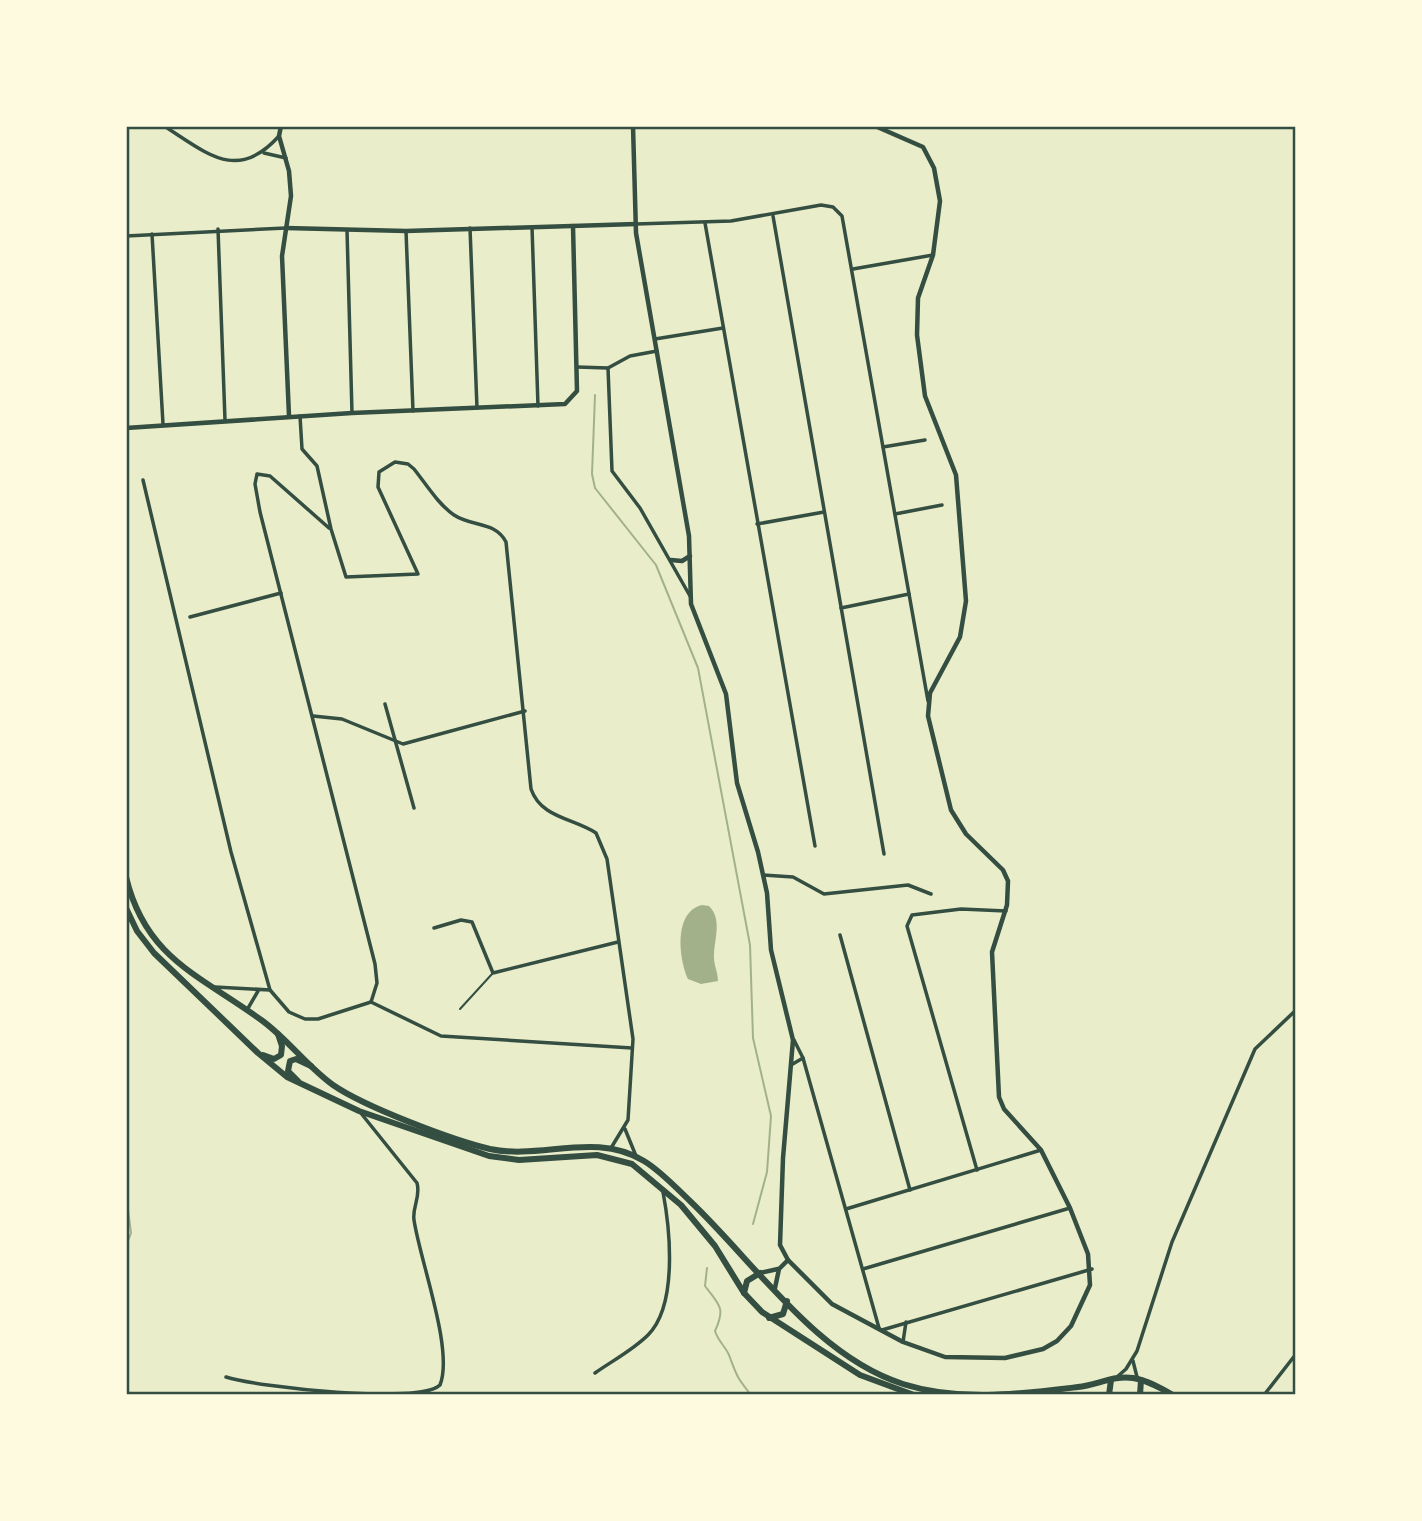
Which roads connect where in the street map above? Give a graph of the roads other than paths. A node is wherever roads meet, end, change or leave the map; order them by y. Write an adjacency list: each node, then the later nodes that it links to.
1 (164, 126): 6 (street)
2 (281, 126): 5 (street)
3 (633, 126): 10 (street)
4 (875, 126): 20 (street)
5 (279, 136): 6 (street); 7 (street)
6 (264, 153): 7 (street)
7 (286, 158): 13 (street)
8 (773, 216): 9 (street); 21 (street); 40 (street)
9 (705, 223): 10 (street); 22 (street)
10 (636, 224): 11 (street); 23 (street)
11 (573, 226): 12 (street); 25 (street)
12 (532, 227): 14 (street); 27 (street)
13 (286, 228): 15 (street); 16 (street); 31 (street)
14 (470, 228): 17 (street); 28 (street)
15 (218, 229): 18 (street); 33 (street)
16 (347, 230): 17 (street); 30 (street)
17 (407, 231): 29 (street)
18 (152, 234): 19 (street); 34 (street)
19 (126, 236)
20 (933, 255): 21 (street); 51 (street)
21 (853, 269): 37 (street)
22 (723, 327): 23 (street); 42 (street)
23 (656, 339): 24 (street)
24 (657, 351): 26 (street); 44 (street)
25 (577, 367): 26 (street); 27 (street)
26 (608, 368): 45 (street)
27 (538, 406): 28 (street)
28 (477, 408): 29 (street)
29 (413, 411): 30 (street)
30 (352, 413): 32 (street)
31 (289, 416): 32 (street); 33 (street)
32 (300, 416): 43 (street)
33 (225, 420): 34 (street)
34 (163, 424): 35 (street)
35 (126, 428)
36 (925, 440): 37 (street)
37 (883, 447): 41 (street)
38 (143, 480): 70 (street)
39 (942, 505): 41 (street)
40 (824, 512): 42 (street); 49 (street)
41 (895, 514): 47 (street)
42 (757, 524): 57 (street)
43 (331, 529): 46 (street); 53 (street)
44 (690, 556): 45 (street); 48 (street)
45 (671, 560): 48 (street)
46 (281, 593): 50 (street); 54 (street)
47 (909, 594): 49 (street); 51 (street)
48 (690, 596): 59 (street)
49 (841, 608): 58 (street)
50 (190, 617)
51 (928, 701): 63 (street)
52 (385, 704): 55 (street)
53 (525, 711): 55 (street); 66 (street)
54 (313, 716): 55 (street); 71 (street)
55 (394, 742): 56 (street)
56 (414, 808)
57 (816, 846)
58 (884, 853)
59 (763, 875): 61 (street); 76 (street)
60 (126, 877): 68 (main road)
61 (931, 894)
62 (126, 908): 78 (main road)
63 (1006, 911): 86 (street); 88 (street)
64 (434, 928): 67 (street)
65 (840, 935): 90 (street)
66 (618, 942): 67 (street); 77 (street)
67 (493, 973): 72 (lane)
68 (209, 986): 69 (street); 73 (main road)
69 (258, 990): 70 (street); 73 (street)
70 (270, 990): 71 (street)
71 (371, 1002): 77 (street)
72 (460, 1009)
73 (247, 1010): 75 (main road)
74 (1296, 1010): 106 (street)
75 (277, 1031): 78 (main road); 81 (main road)
76 (793, 1040): 79 (street); 80 (street)
77 (632, 1048): 84 (street)
78 (258, 1053): 82 (main road)
79 (803, 1058): 80 (street); 91 (street)
80 (791, 1065): 93 (street)
81 (314, 1068): 82 (main road); 85 (main road)
82 (305, 1086): 83 (main road)
83 (359, 1111): 89 (main road); 108 (street)
84 (625, 1129): 85 (street); 87 (street)
85 (611, 1148): 87 (main road)
86 (1041, 1150): 88 (street); 92 (street)
87 (636, 1157): 97 (main road)
88 (977, 1170): 90 (street)
89 (663, 1187): 99 (main road); 107 (street)
90 (910, 1189): 91 (street)
91 (846, 1209): 95 (street)
92 (1070, 1209): 95 (street); 96 (street)
93 (788, 1260): 94 (street); 103 (street)
94 (779, 1269): 97 (street); 98 (street)
95 (863, 1269): 103 (street)
96 (1092, 1269): 102 (street); 104 (street)
97 (760, 1273): 98 (main road); 99 (main road)
98 (775, 1288): 100 (main road)
99 (744, 1293): 101 (main road)
100 (787, 1301): 101 (main road); 109 (main road)
101 (768, 1318): 111 (main road)
102 (906, 1322): 103 (street); 104 (street)
103 (880, 1330): 104 (street)
104 (903, 1342)
105 (1296, 1354): 115 (street)
106 (1132, 1360): 109 (street); 110 (street)
107 (595, 1373)
108 (226, 1377)
109 (1113, 1378): 110 (main road); 112 (main road)
110 (1140, 1380): 113 (main road); 114 (main road)
111 (914, 1395)
112 (1109, 1395)
113 (1140, 1395)
114 (1173, 1395)
115 (1264, 1395)

